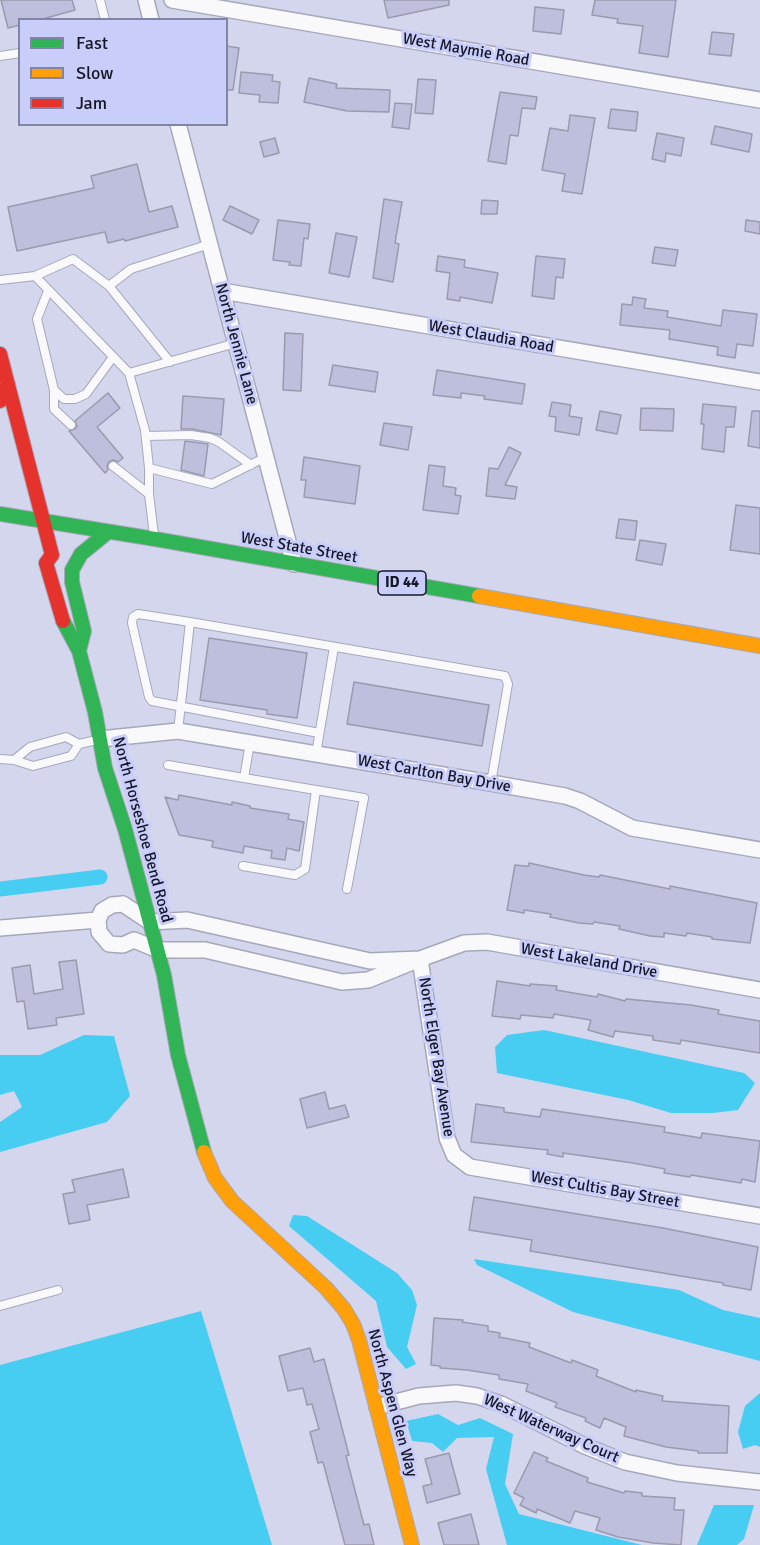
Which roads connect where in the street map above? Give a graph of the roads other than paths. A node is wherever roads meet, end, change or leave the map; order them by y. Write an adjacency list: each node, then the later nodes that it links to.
1 (100, 0): 4 (lane)
2 (146, 0): 5 (street)
3 (172, 0): 8 (street, West Maymie Road)
4 (104, 18)
5 (150, 18)
6 (18, 53): 7 (lane)
7 (0, 56)
8 (760, 100)
9 (179, 126): 10 (street, North Jennie Lane)
10 (210, 244): 13 (lane); 15 (street, North Jennie Lane)
11 (34, 276): 12 (lane); 13 (lane); 14 (lane)
12 (0, 280)
13 (109, 286): 19 (lane)
14 (48, 291): 18 (lane); 23 (lane)
15 (222, 291): 16 (street, North Jennie Lane); 21 (street, West Claudia Road)
16 (236, 344): 19 (lane); 27 (street, North Jennie Lane)
17 (0, 354): 22 (street, North Horseshoe Bend Road)
18 (113, 357): 20 (lane); 23 (lane)
19 (170, 362): 20 (lane)
20 (129, 373): 26 (lane)
21 (760, 382)
22 (8, 384): 24 (street); 33 (street, North Horseshoe Bend Road)
23 (54, 390): 25 (lane)
24 (0, 401)
25 (71, 425)
26 (146, 436): 28 (lane); 30 (lane)
27 (266, 457): 28 (lane); 36 (street, North Jennie Lane)
28 (252, 465): 30 (lane)
29 (113, 466): 31 (lane)
30 (149, 468): 31 (lane)
31 (149, 494): 35 (lane)
32 (0, 514): 33 (street, ID 44)
33 (44, 522): 34 (street, West State Street / ID 44); 40 (street, North Horseshoe Bend Road)
34 (108, 532): 35 (street, West State Street / ID 44); 40 (street)
35 (155, 539): 36 (street, West State Street / ID 44)
36 (294, 564): 38 (street, West State Street / ID 44)
37 (190, 622): 39 (lane); 41 (lane); 41 (lane)
38 (760, 646)
39 (334, 647): 43 (lane); 52 (lane)
40 (79, 651): 44 (street, North Horseshoe Bend Road)
41 (180, 706): 42 (lane); 43 (lane)
42 (177, 731): 44 (street, West Carlton Bay Drive); 45 (street, West Carlton Bay Drive)
43 (319, 733): 47 (lane)
44 (100, 739): 46 (lane); 58 (street, North Horseshoe Bend Road)
45 (250, 743): 47 (street, West Carlton Bay Drive); 51 (lane)
46 (79, 744): 49 (lane); 49 (lane)
47 (316, 754): 52 (street, West Carlton Bay Drive)
48 (0, 759): 49 (lane)
49 (14, 760)
50 (168, 765): 51 (lane)
51 (244, 778): 53 (lane)
52 (491, 783): 54 (street, West Carlton Bay Drive)
53 (316, 790): 55 (lane); 56 (lane)
54 (760, 850)
55 (243, 866)
56 (347, 889)
57 (98, 920): 58 (street); 59 (street); 60 (street, West Lakeland Drive)
58 (150, 922): 60 (street, North Horseshoe Bend Road); 61 (street, West Lakeland Drive)
59 (0, 928)
60 (158, 950): 61 (street, West Lakeland Drive); 63 (street, North Horseshoe Bend Road)
61 (420, 959): 62 (street, West Lakeland Drive); 64 (street, North Elger Bay Avenue)
62 (760, 990)
63 (202, 1146): 68 (street, North Aspen Glen Way)
64 (454, 1155): 65 (street, West Cultis Bay Street)
65 (760, 1216)
66 (58, 1290): 67 (lane)
67 (0, 1306)
68 (377, 1407): 69 (street, West Waterway Court); 70 (street, North Aspen Glen Way)
69 (760, 1482)
70 (412, 1545)

